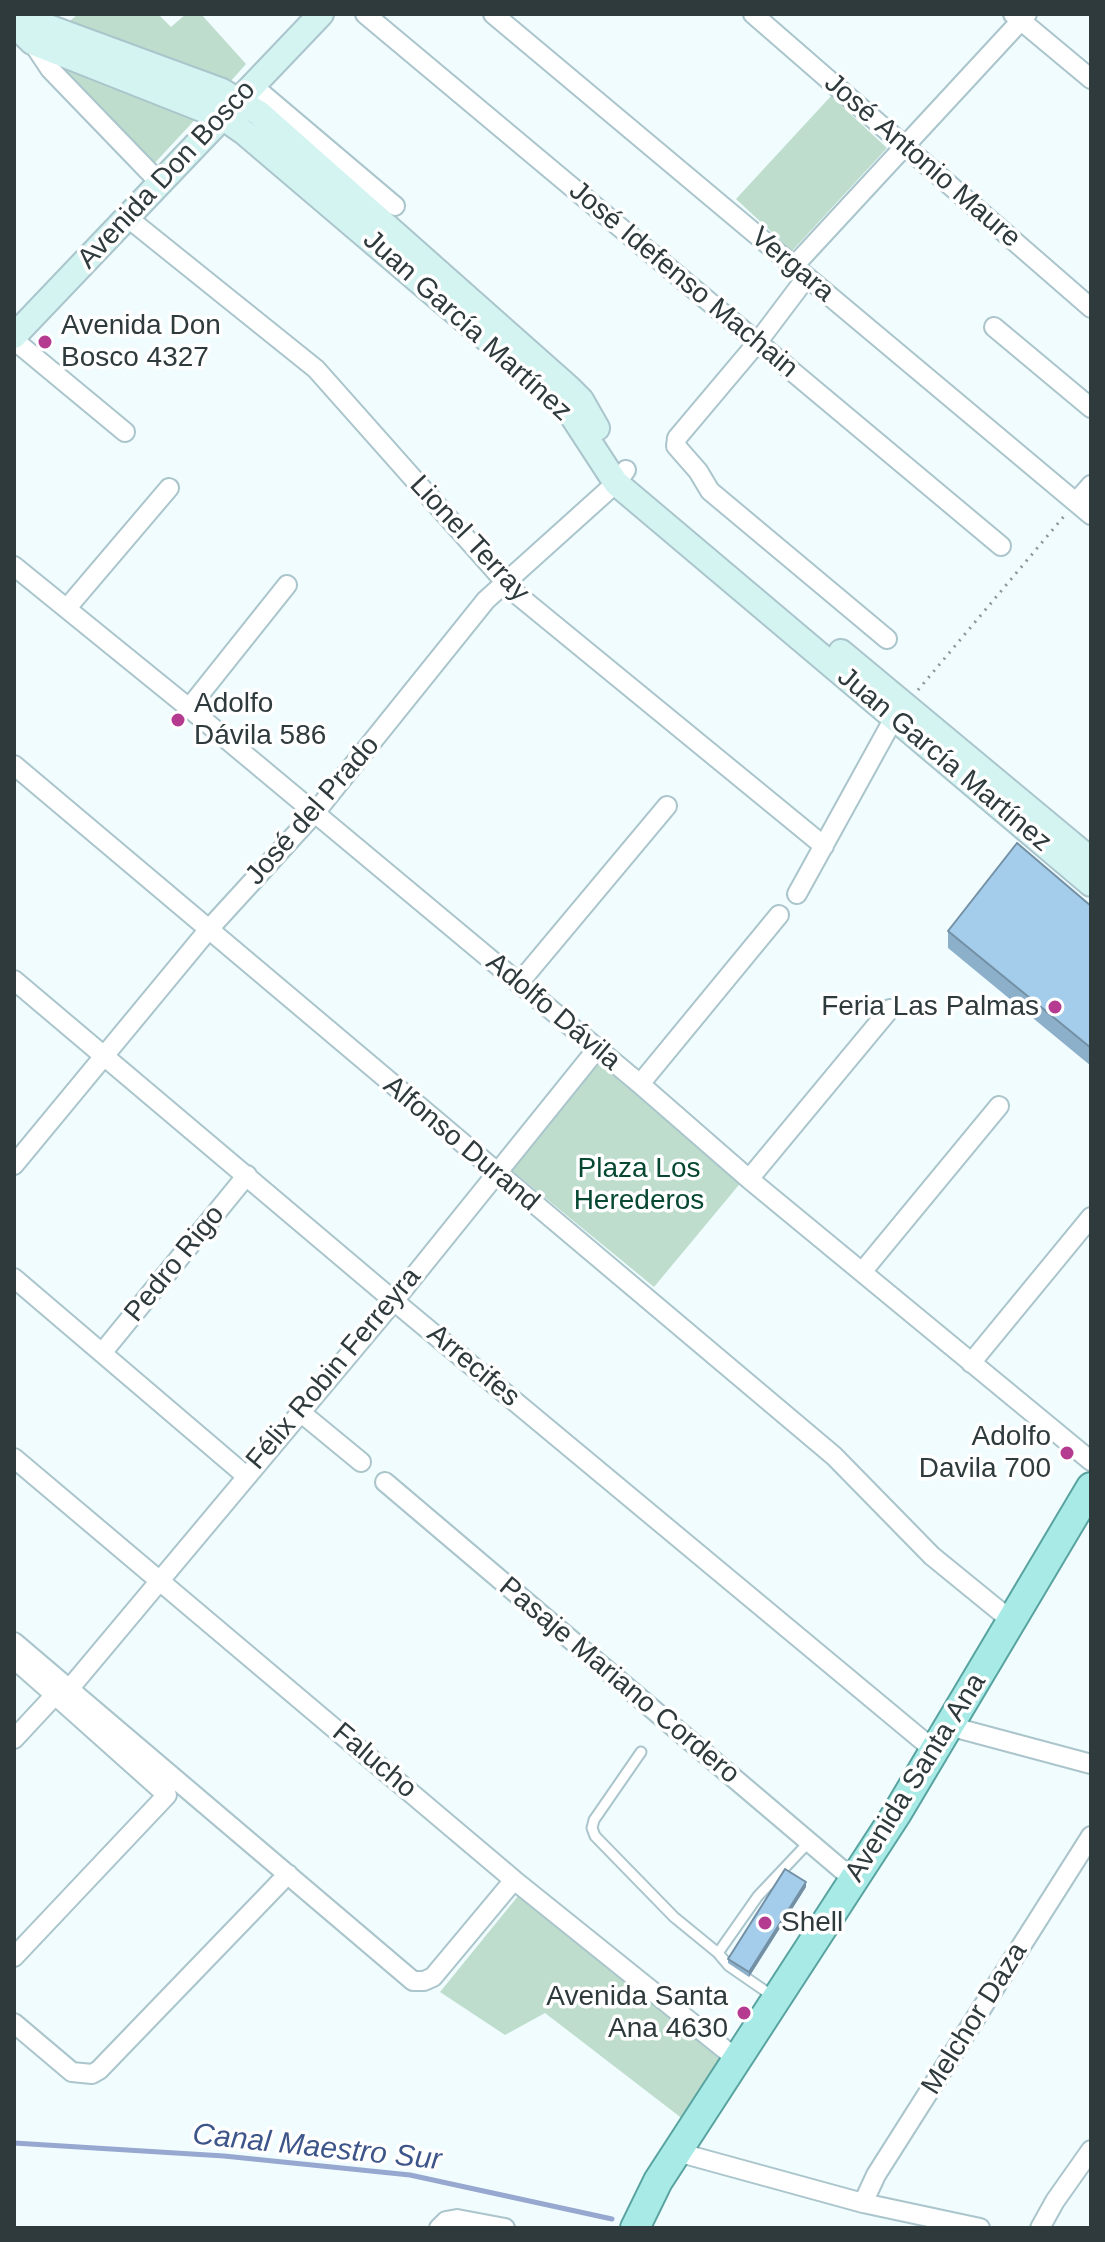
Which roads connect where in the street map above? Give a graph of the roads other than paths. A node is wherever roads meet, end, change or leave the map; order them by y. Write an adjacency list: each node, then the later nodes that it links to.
1 (23, 14): 8 (main road, Juan García Martínez)
2 (321, 14): 10 (main road, Avenida Don Bosco)
3 (365, 14): 20 (street, José Idefenso Machain)
4 (493, 14): 16 (street, Vergara)
5 (753, 14): 12 (street, José Antonio Maure)
6 (1020, 16): 9 (street); 12 (street)
7 (14, 24): 8 (main road, Juan García Martínez)
8 (47, 28): 10 (main road, Juan García Martínez); 11 (main road, Juan García Martínez); 13 (street)
9 (1091, 79)
10 (246, 92): 11 (main road, Avenida Don Bosco); 14 (street); 23 (main road, Juan García Martínez)
11 (222, 117): 13 (main road, Avenida Don Bosco); 23 (main road, Juan García Martínez)
12 (905, 147): 16 (street); 17 (street, José Antonio Maure)
13 (160, 183): 15 (main road, Avenida Don Bosco)
14 (395, 206)
15 (128, 218): 19 (main road, Avenida Don Bosco); 29 (street, Lionel Terray)
16 (800, 272): 20 (street); 26 (street, Vergara)
17 (1091, 308)
18 (994, 327): 21 (street)
19 (14, 338): 22 (street)
20 (757, 343): 27 (street, José Idefenso Machain); 32 (street)
21 (1091, 408)
22 (125, 432)
23 (621, 477): 29 (street, José del Prado); 34 (main road, Juan García Martínez)
24 (1091, 485): 26 (street)
25 (169, 488): 31 (street)
26 (1087, 511)
27 (1001, 546)
28 (14, 566): 31 (street, Adolfo Dávila)
29 (504, 583): 37 (street, José del Prado); 38 (street, Lionel Terray)
30 (287, 585): 33 (street)
31 (67, 608): 33 (street, Adolfo Dávila)
32 (887, 639)
33 (189, 708): 37 (street, Adolfo Dávila)
34 (899, 711): 38 (street); 39 (main road, Juan García Martínez); 40 (main road, Juan García Martínez)
35 (14, 765): 43 (street, Alfonso Durand)
36 (667, 806): 45 (street)
37 (314, 814): 43 (street, José del Prado); 45 (street, Adolfo Dávila)
38 (824, 846): 41 (street)
39 (1091, 860)
40 (1091, 884)
41 (797, 894)
42 (779, 915): 49 (street)
43 (209, 929): 48 (street, José del Prado); 52 (street, Alfonso Durand)
44 (14, 980): 48 (street, Arrecifes)
45 (519, 983): 47 (street, Adolfo Dávila)
46 (890, 1009): 54 (street)
47 (597, 1049): 49 (street, Adolfo Dávila); 52 (street, Félix Robin Ferreyra)
48 (105, 1055): 51 (street, José del Prado); 53 (street, Arrecifes)
49 (640, 1084): 54 (street, Adolfo Dávila)
50 (999, 1106): 56 (street)
51 (14, 1165)
52 (496, 1174): 58 (street, Félix Robin Ferreyra); 69 (street, Alfonso Durand)
53 (247, 1175): 58 (street, Arrecifes); 59 (street, Pedro Rigo)
54 (749, 1179): 56 (street, Adolfo Dávila)
55 (1091, 1217): 60 (street)
56 (862, 1272): 60 (street, Adolfo Dávila)
57 (14, 1278): 59 (street)
58 (394, 1301): 61 (street, Félix Robin Ferreyra); 73 (street, Arrecifes)
59 (102, 1353): 65 (street)
60 (971, 1363): 63 (street, Adolfo Dávila)
61 (299, 1411): 64 (street); 65 (street, Félix Robin Ferreyra)
62 (14, 1458): 68 (street, Falucho)
63 (1091, 1461)
64 (361, 1462)
65 (245, 1475): 68 (street, Félix Robin Ferreyra)
66 (385, 1482): 78 (street, Pasaje Mariano Cordero)
67 (1091, 1487): 69 (main road, Avenida Santa Ana)
68 (159, 1579): 72 (street, Félix Robin Ferreyra); 80 (street, Falucho)
69 (1013, 1622): 73 (main road, Avenida Santa Ana)
70 (14, 1642): 72 (street)
71 (14, 1659): 72 (street)
72 (62, 1692): 74 (street, Félix Robin Ferreyra); 79 (street); 83 (street)
73 (941, 1738): 76 (street); 81 (main road, Avenida Santa Ana)
74 (14, 1739)
75 (641, 1752): 82 (lane)
76 (1091, 1764)
77 (1091, 1836): 89 (street, Melchor Daza)
78 (809, 1842): 81 (street, Pasaje Mariano Cordero); 82 (lane)
79 (288, 1874): 80 (street); 85 (street)
80 (514, 1880): 86 (street, Falucho)
81 (854, 1880): 84 (main road, Avenida Santa Ana)
82 (718, 1953): 84 (lane)
83 (14, 1956)
84 (776, 1999): 86 (main road, Avenida Santa Ana)
85 (14, 2023)
86 (738, 2060): 88 (main road, Avenida Santa Ana)
87 (1091, 2150): 94 (street)
88 (677, 2152): 89 (street); 92 (main road, Avenida Santa Ana)
89 (863, 2203): 93 (street)
90 (439, 2228): 91 (street)
91 (505, 2228)
92 (635, 2228)
93 (980, 2228)
94 (1040, 2228)

